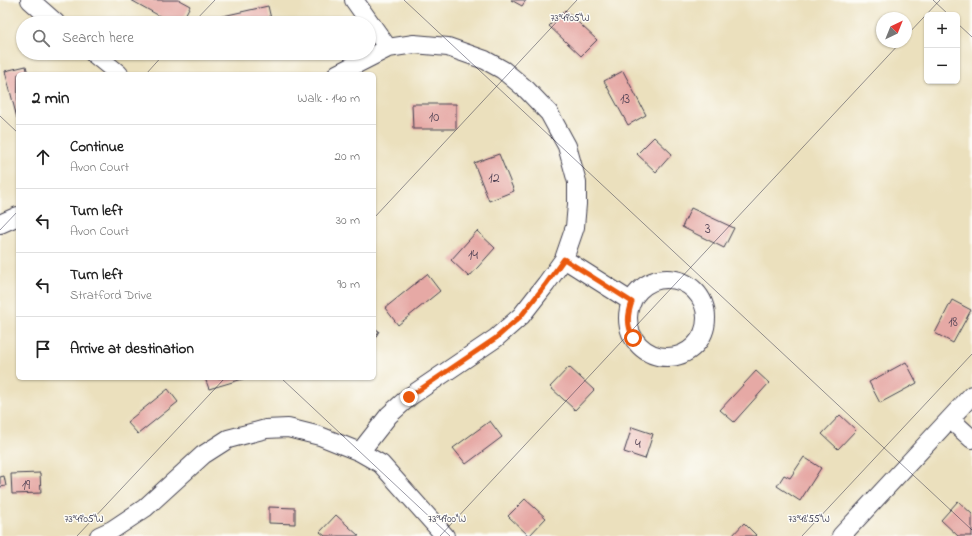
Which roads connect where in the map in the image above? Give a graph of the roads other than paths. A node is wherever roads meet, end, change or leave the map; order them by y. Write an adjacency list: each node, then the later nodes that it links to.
1 (30, 0): 3 (street)
2 (354, 0): 4 (street)
3 (48, 16)
4 (365, 16)
5 (376, 31): 6 (street)
6 (388, 48): 7 (street); 14 (street)
7 (376, 54)
8 (102, 60): 10 (street)
9 (364, 60): 11 (street)
10 (117, 72)
11 (341, 72)
12 (16, 217): 13 (street)
13 (0, 224)
14 (564, 259): 15 (street); 19 (street)
15 (632, 302): 15 (street)
16 (972, 395): 17 (street)
17 (950, 419): 18 (street); 22 (street)
18 (972, 439)
19 (360, 452): 20 (street); 21 (street)
20 (99, 536)
21 (445, 536)
22 (841, 536)

